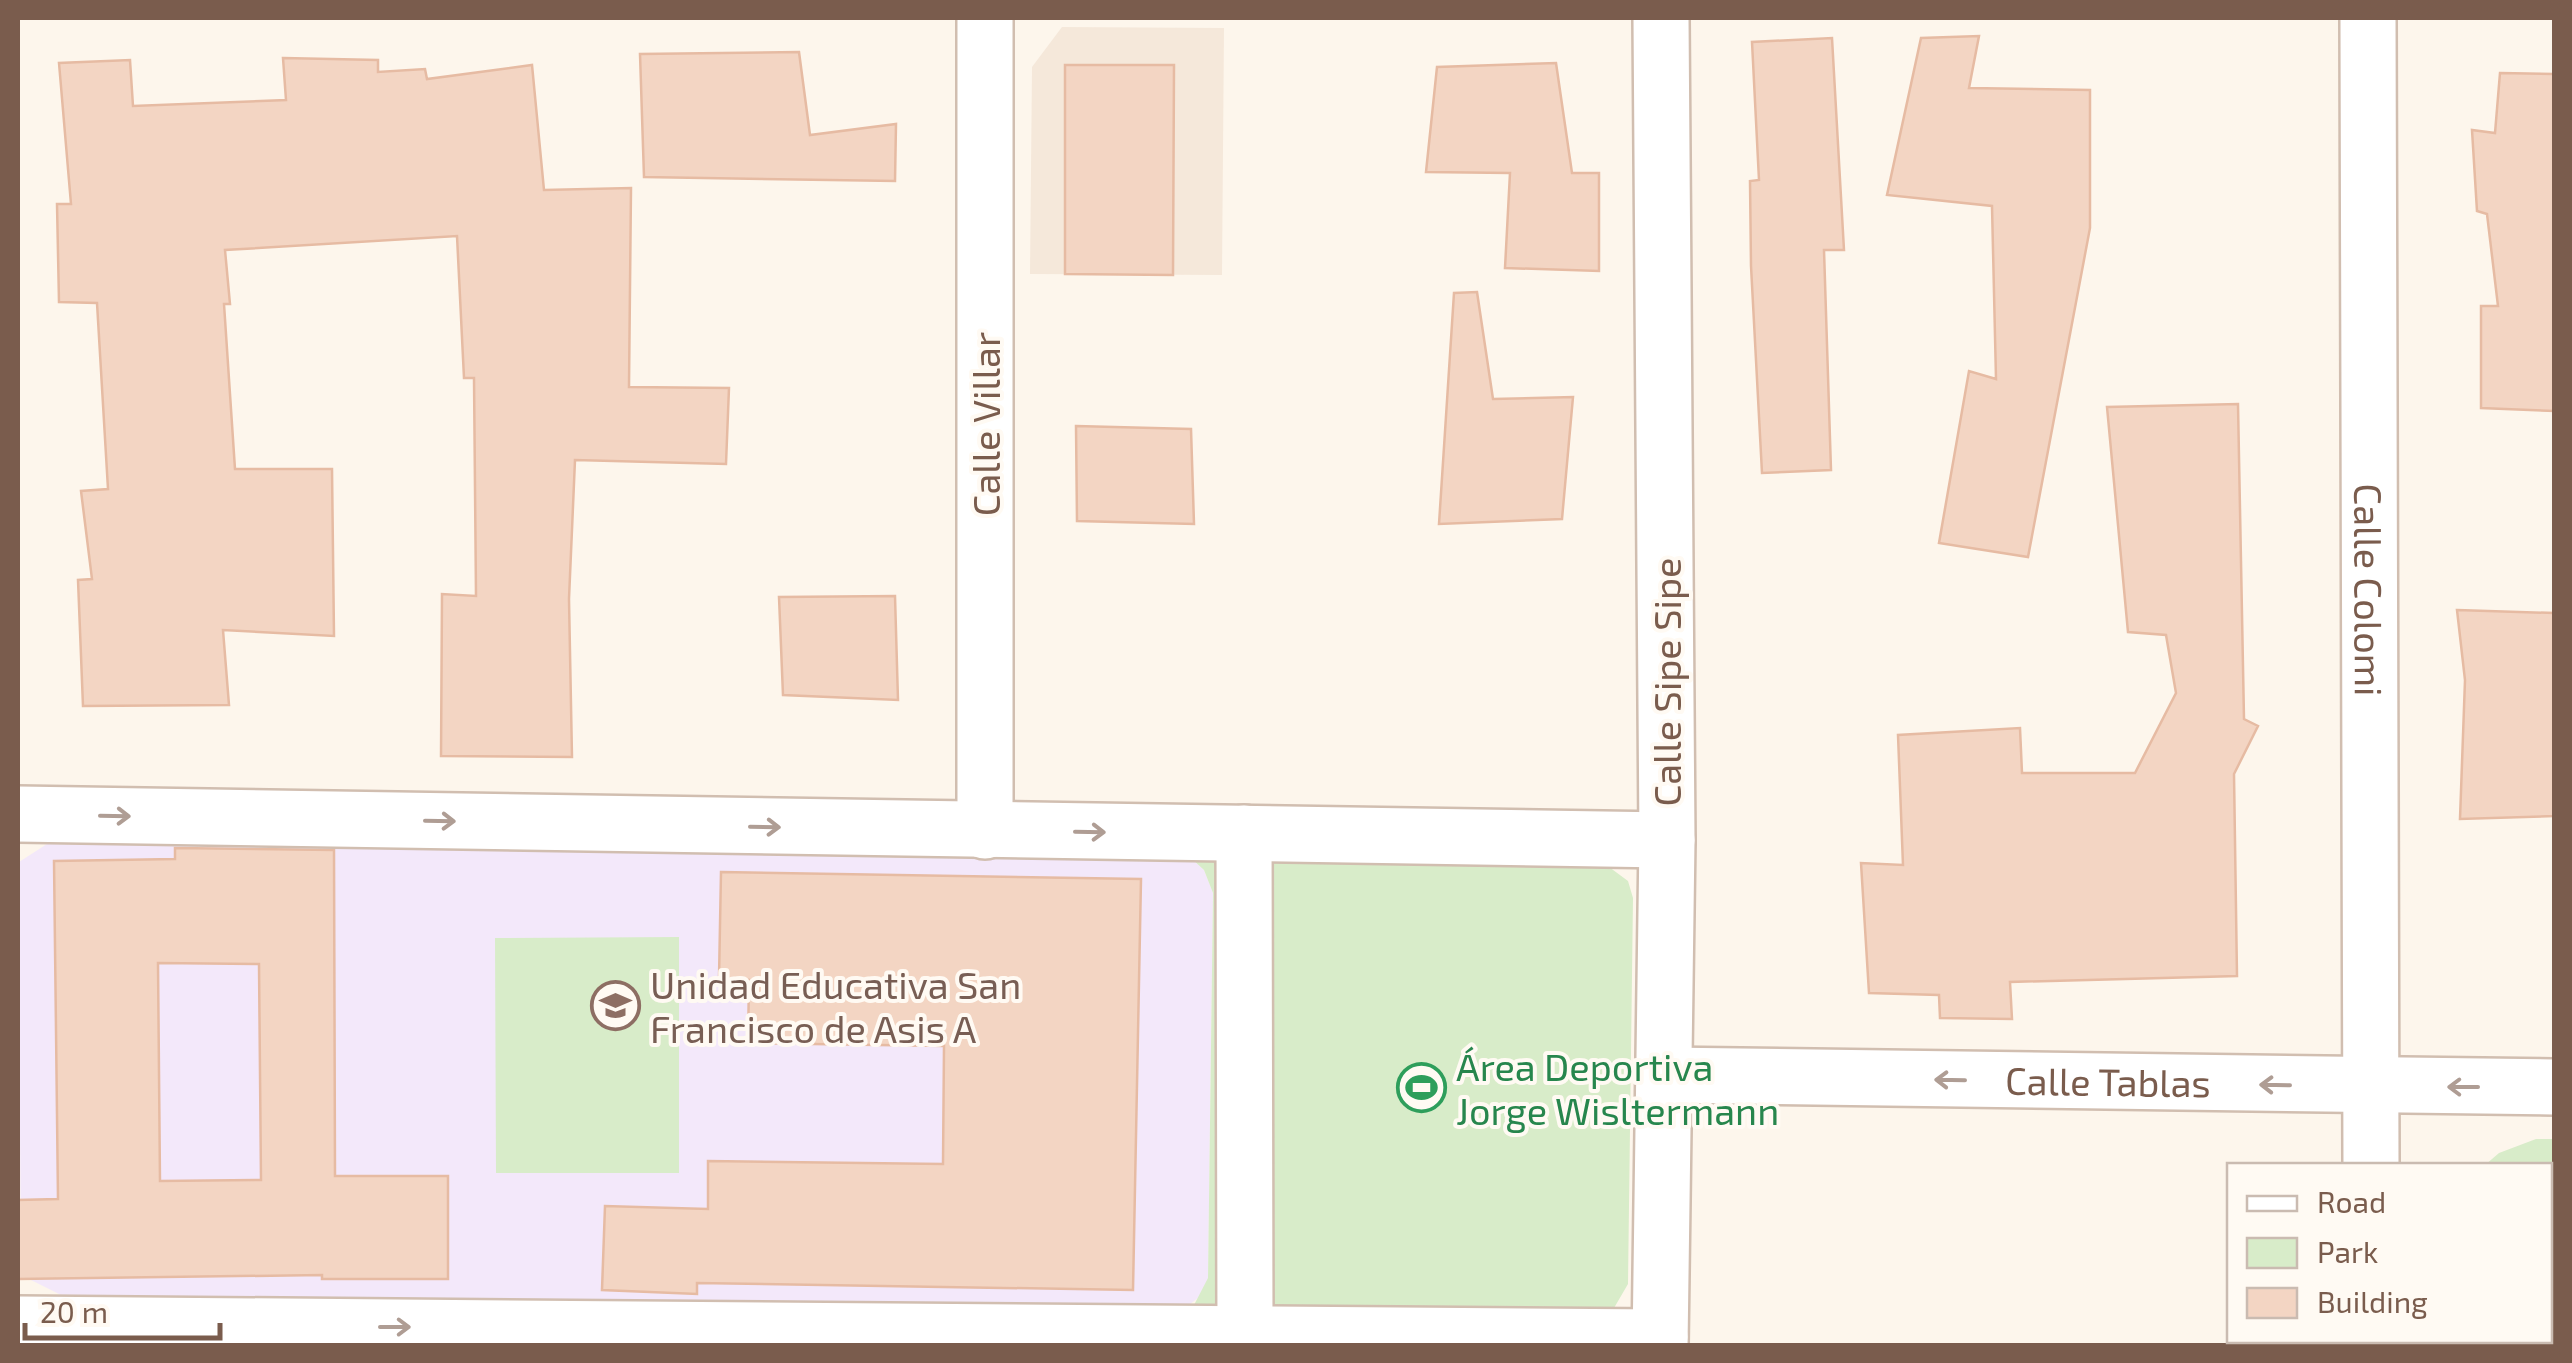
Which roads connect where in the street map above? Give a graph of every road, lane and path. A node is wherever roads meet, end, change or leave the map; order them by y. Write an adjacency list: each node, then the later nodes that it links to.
1 (984, 18): 5 (street, Calle Villar)
2 (1661, 18): 7 (street, Calle Sipe Sipe)
3 (2368, 18): 10 (street, Calle Colomi)
4 (18, 814): 5 (street, one-way to 5)
5 (984, 831): 6 (street, one-way to 6)
6 (1244, 833): 7 (street); 13 (street)
7 (1667, 840): 8 (street, Calle Sipe Sipe)
8 (1663, 1075): 10 (street, Calle Tablas, one-way to 8); 15 (street, Calle Sipe Sipe)
9 (2554, 1087): 10 (street, Calle Tablas, one-way to 10)
10 (2372, 1088): 11 (street, Calle Colomi)
11 (2371, 1163)
12 (18, 1324): 14 (street, one-way to 14)
13 (1245, 1334): 14 (street); 15 (street)
14 (989, 1339)
15 (1660, 1341)

